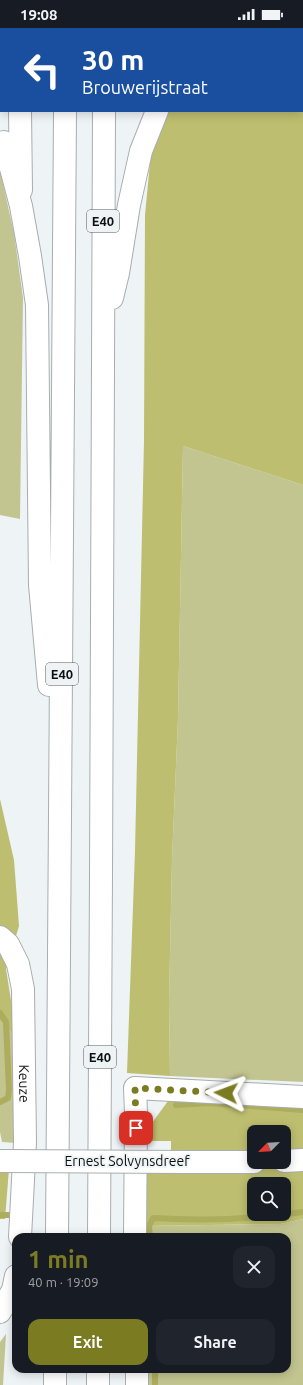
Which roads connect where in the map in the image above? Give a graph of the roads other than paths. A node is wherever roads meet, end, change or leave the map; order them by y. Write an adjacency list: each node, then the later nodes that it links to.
1 (20, 112): 6 (main road)
2 (65, 112): 8 (main road, E40)
3 (104, 112): 7 (main road, E40)
4 (157, 112): 7 (main road)
5 (2, 137): 6 (main road)
6 (21, 206): 8 (main road)
7 (103, 332): 17 (main road, E40)
8 (60, 825): 16 (main road, E40)
9 (0, 937): 15 (main road, Keuze)
10 (303, 1097): 18 (main road)
11 (303, 1160): 13 (main road)
12 (0, 1161): 14 (main road, Ernest Solvynsdreef, bridge)
13 (291, 1161)
14 (247, 1162)
15 (20, 1233)
16 (57, 1233)
17 (99, 1233)
18 (135, 1233)
19 (12, 1292): 20 (main road)
20 (0, 1312)
21 (55, 1373): 24 (main road)
22 (98, 1373): 25 (main road)
23 (137, 1373): 26 (main road)
24 (55, 1385)
25 (98, 1385)
26 (137, 1385)

